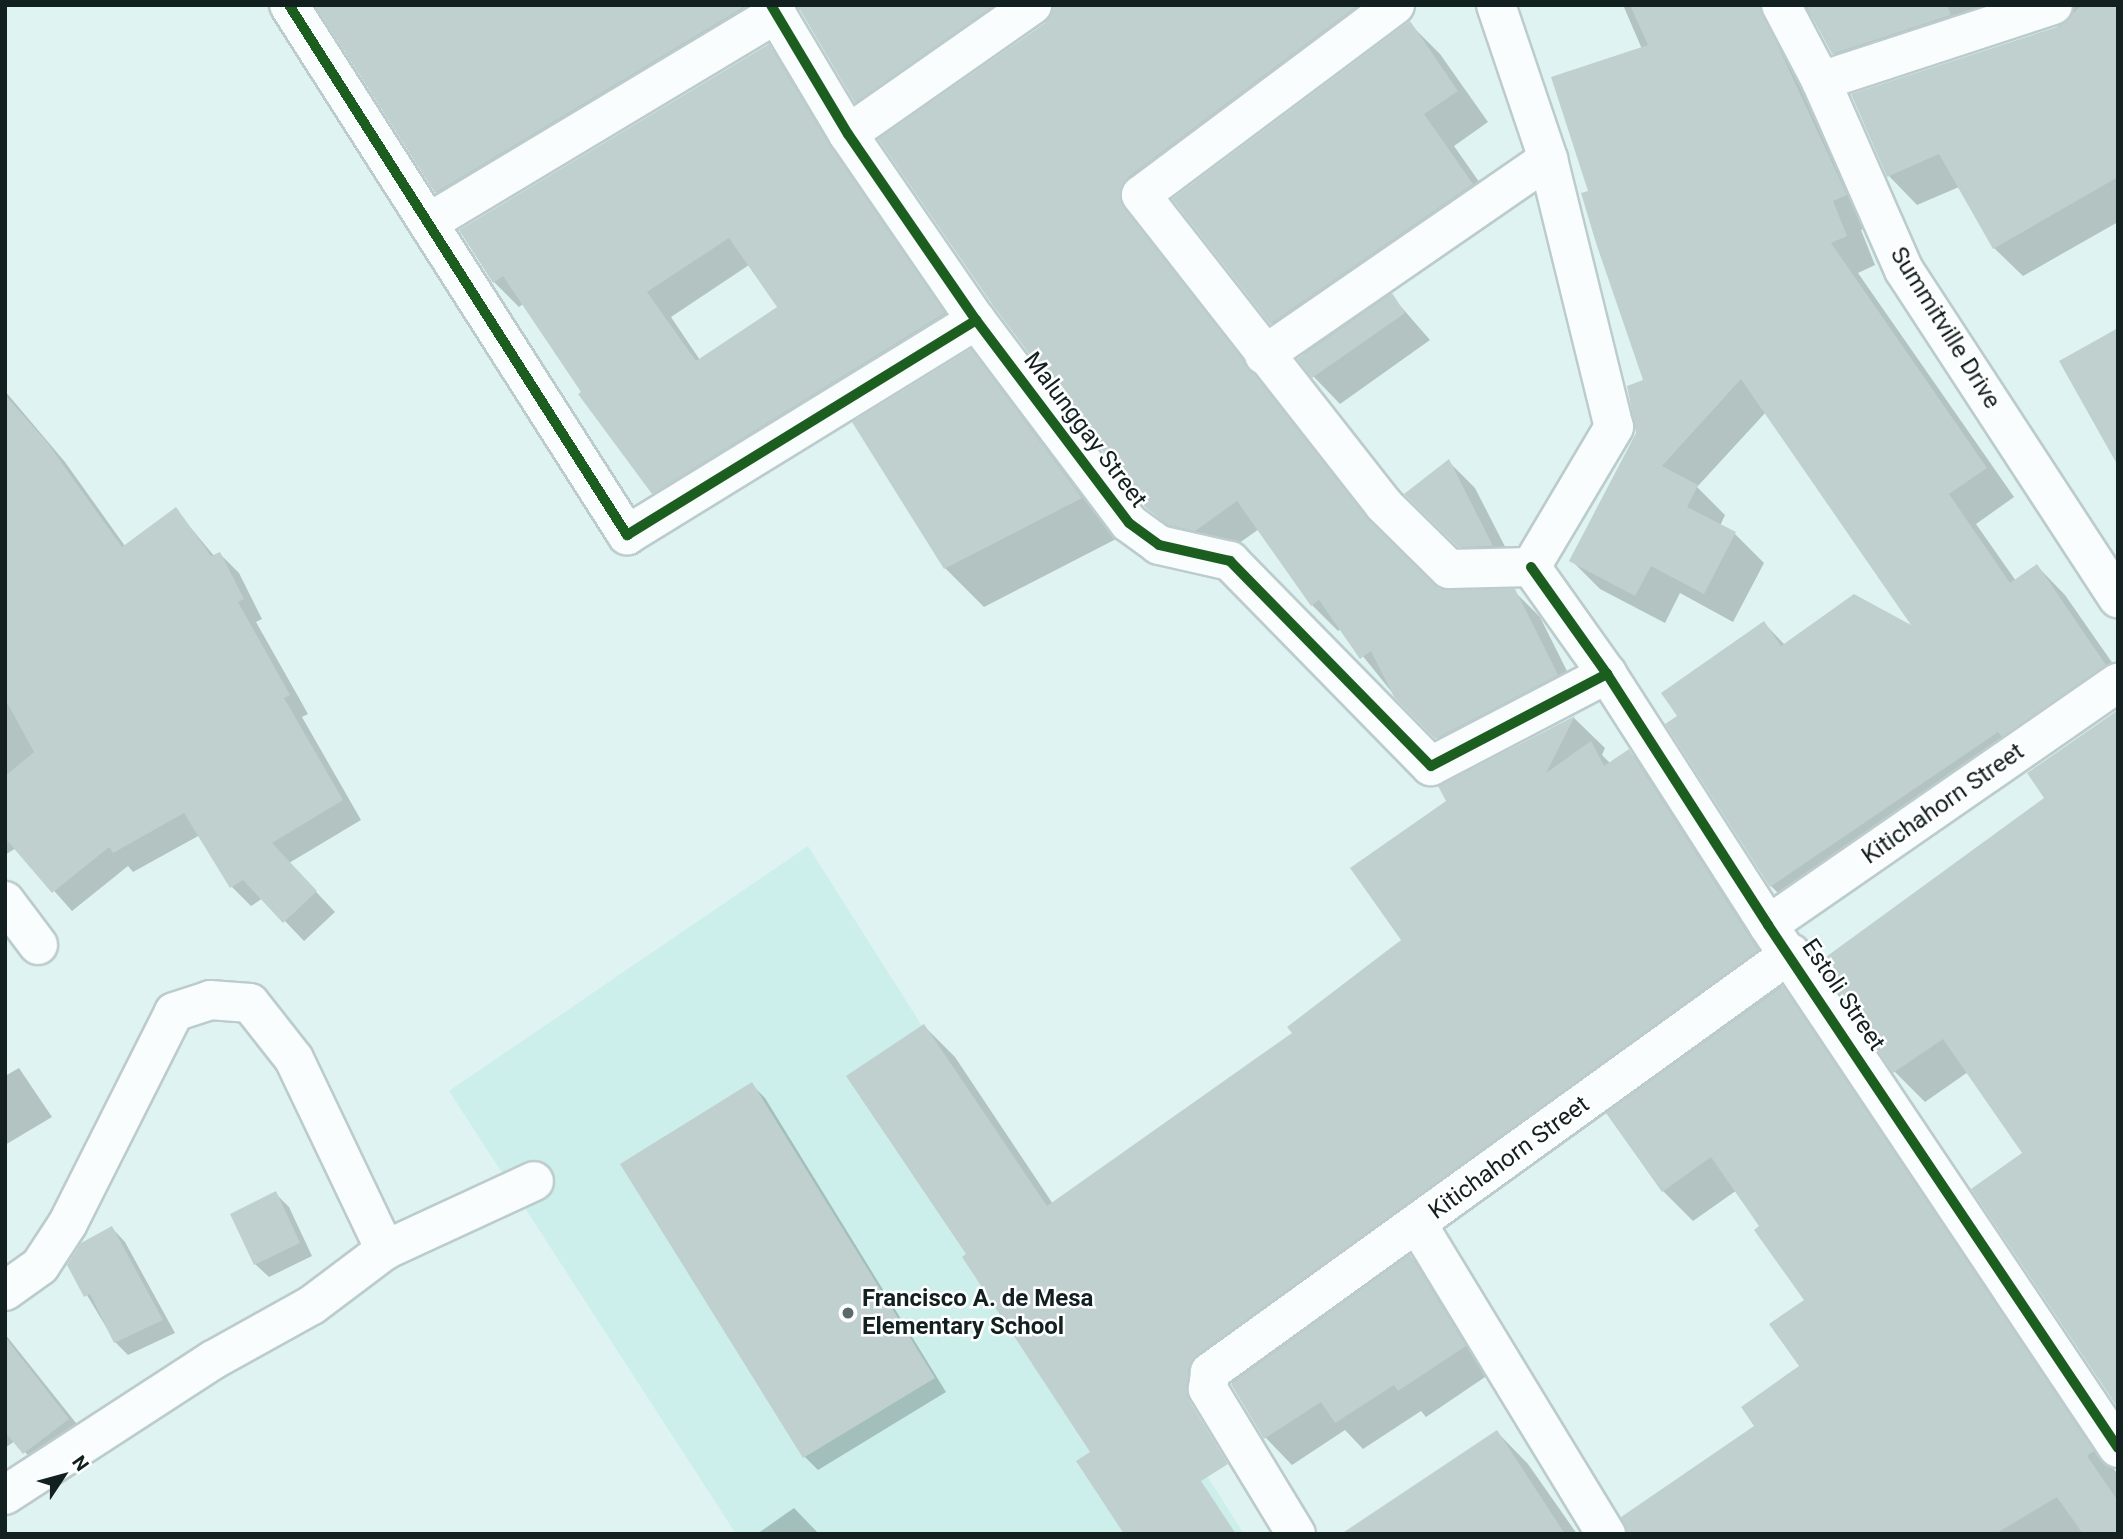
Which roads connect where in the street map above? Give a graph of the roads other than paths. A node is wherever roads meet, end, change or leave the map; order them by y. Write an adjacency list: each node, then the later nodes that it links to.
1 (289, 5): 11 (street)
2 (1032, 5): 9 (street)
3 (1395, 5): 13 (street)
4 (1496, 5): 10 (street)
5 (1780, 5): 8 (street, Summitville Drive)
6 (2053, 5): 8 (street)
7 (774, 9): 9 (street, Malunggay Street); 11 (street)
8 (1821, 81): 15 (street, Summitville Drive)
9 (848, 134): 12 (street, Malunggay Street)
10 (1548, 159): 13 (street); 14 (street)
11 (428, 223): 12 (street)
12 (976, 320): 16 (street, Malunggay Street)
13 (1264, 355): 14 (street)
14 (1531, 567): 16 (street, Estoli Street)
15 (2118, 598)
16 (1607, 674): 19 (street, Estoli Street)
17 (2118, 683): 19 (street, Kitichahorn Street)
18 (5, 901): 20 (street)
19 (1779, 939): 22 (street, Kitichahorn Street); 25 (street, Estoli Street)
20 (38, 945)
21 (534, 1181): 23 (street)
22 (1418, 1224): 27 (street); 28 (street, Kitichahorn Street)
23 (385, 1250): 24 (street); 26 (street)
24 (5, 1291)
25 (2118, 1448)
26 (5, 1495)
27 (1296, 1534)
28 (1606, 1534)

